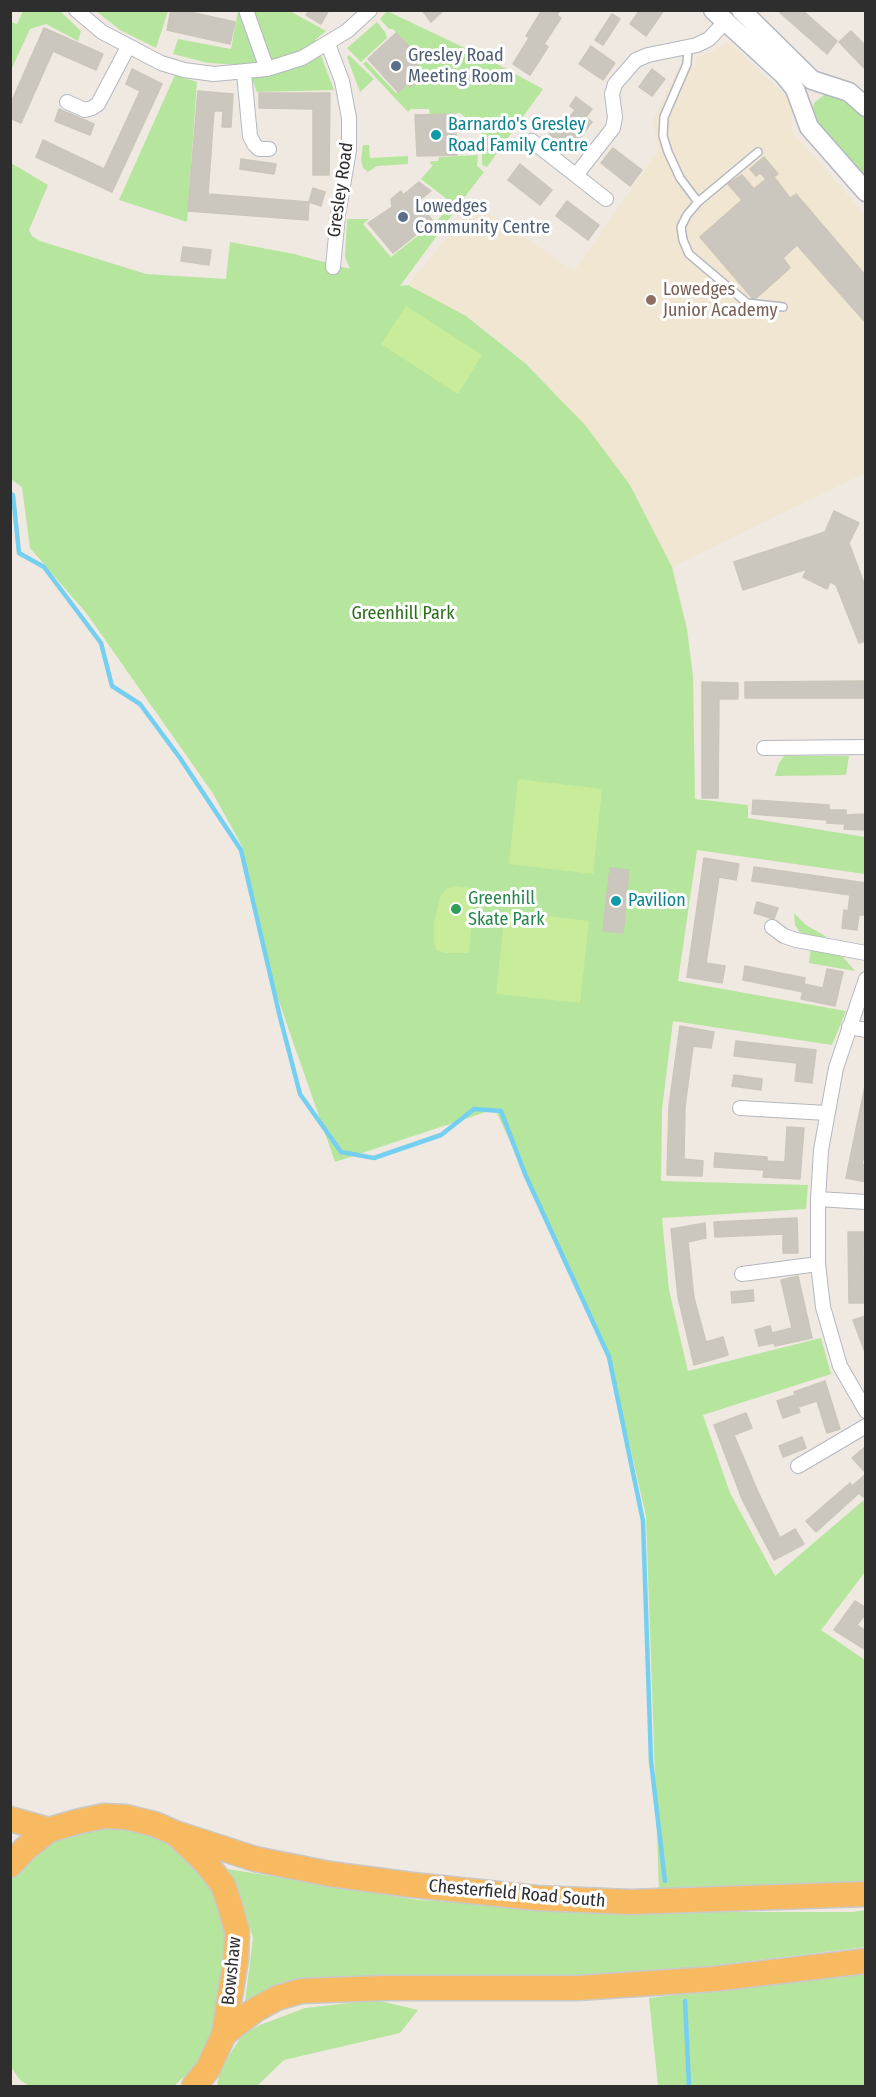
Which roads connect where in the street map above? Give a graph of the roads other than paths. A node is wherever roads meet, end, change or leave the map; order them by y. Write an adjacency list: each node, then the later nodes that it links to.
1 (76, 10): 7 (street)
2 (246, 10): 9 (street)
3 (370, 10): 6 (street)
4 (741, 10): 11 (street)
5 (720, 16): 8 (street); 13 (street)
6 (328, 44): 9 (street); 22 (street, Gresley Road)
7 (128, 47): 10 (street); 12 (street)
8 (688, 47): 18 (street); 21 (lane)
9 (267, 69): 10 (street)
10 (244, 73): 16 (street)
11 (816, 81): 13 (street); 14 (street)
12 (67, 102)
13 (801, 103): 19 (street)
14 (866, 107)
15 (532, 141): 18 (street)
16 (269, 149)
17 (758, 152): 21 (lane)
18 (577, 174): 20 (street)
19 (866, 192)
20 (606, 199)
21 (698, 202): 23 (lane)
22 (333, 267)
23 (783, 307)
24 (866, 747): 25 (street)
25 (764, 748)
26 (772, 927): 27 (street)
27 (866, 953)
28 (866, 979): 29 (street)
29 (849, 1027): 30 (street); 32 (street)
30 (866, 1030)
31 (740, 1108): 32 (street)
32 (827, 1113): 33 (street)
33 (818, 1199): 34 (street); 35 (street)
34 (866, 1202)
35 (818, 1264): 36 (street); 37 (street)
36 (742, 1274)
37 (866, 1411)
38 (866, 1426): 39 (street)
39 (798, 1466)
40 (10, 1819): 41 (highway)
41 (49, 1830): 42 (highway, Bowshaw); 43 (highway, Bowshaw)
42 (175, 1833): 44 (highway, Chesterfield Road South); 46 (highway, Bowshaw)
43 (10, 1865)
44 (866, 1894)
45 (866, 1961): 46 (highway)
46 (224, 2034): 47 (highway, Bowshaw)
47 (194, 2086)

